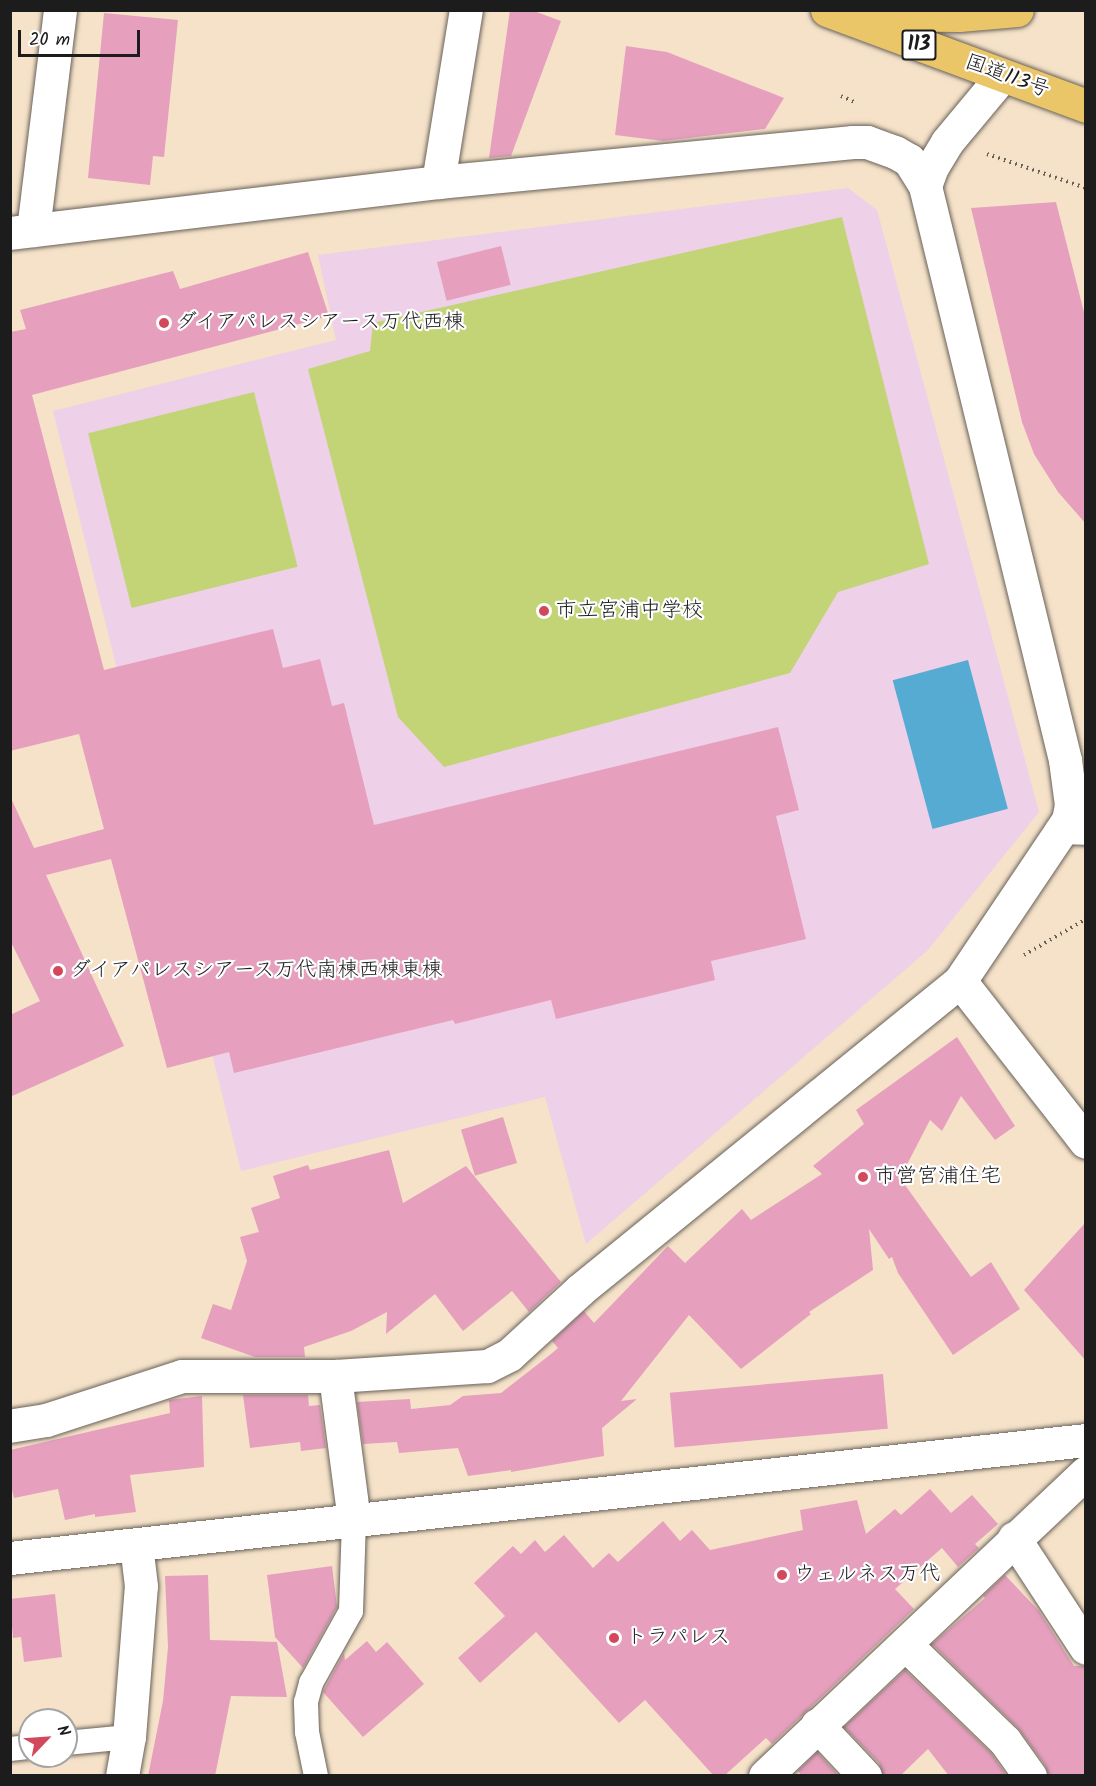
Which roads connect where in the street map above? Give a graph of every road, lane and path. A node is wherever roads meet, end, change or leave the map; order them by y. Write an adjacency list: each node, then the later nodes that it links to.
1 (60, 10): 9 (street)
2 (466, 10): 7 (street)
3 (1017, 10): 4 (highway)
4 (831, 12): 5 (highway, 国道113号 / 113)
5 (1002, 76): 6 (highway, 国道113号 / 113); 8 (street)
6 (1086, 106)
7 (438, 182): 8 (street); 9 (street)
8 (925, 186): 10 (street)
9 (22, 232)
10 (1073, 832): 11 (street)
11 (960, 981): 12 (street); 13 (street)
12 (1086, 1142)
13 (335, 1376): 14 (street); 17 (street)
14 (10, 1426)
15 (1086, 1440): 17 (street)
16 (1086, 1472): 18 (street)
17 (354, 1521): 19 (street); 27 (lane)
18 (1014, 1538): 21 (street); 22 (street)
19 (136, 1544): 20 (street); 24 (street)
20 (10, 1558)
21 (905, 1644): 23 (street); 30 (street)
22 (1086, 1648)
23 (817, 1725): 28 (street); 29 (street)
24 (129, 1737): 25 (lane); 26 (street)
25 (78, 1742)
26 (122, 1776)
27 (316, 1776)
28 (765, 1776)
29 (865, 1776)
30 (1030, 1776)

